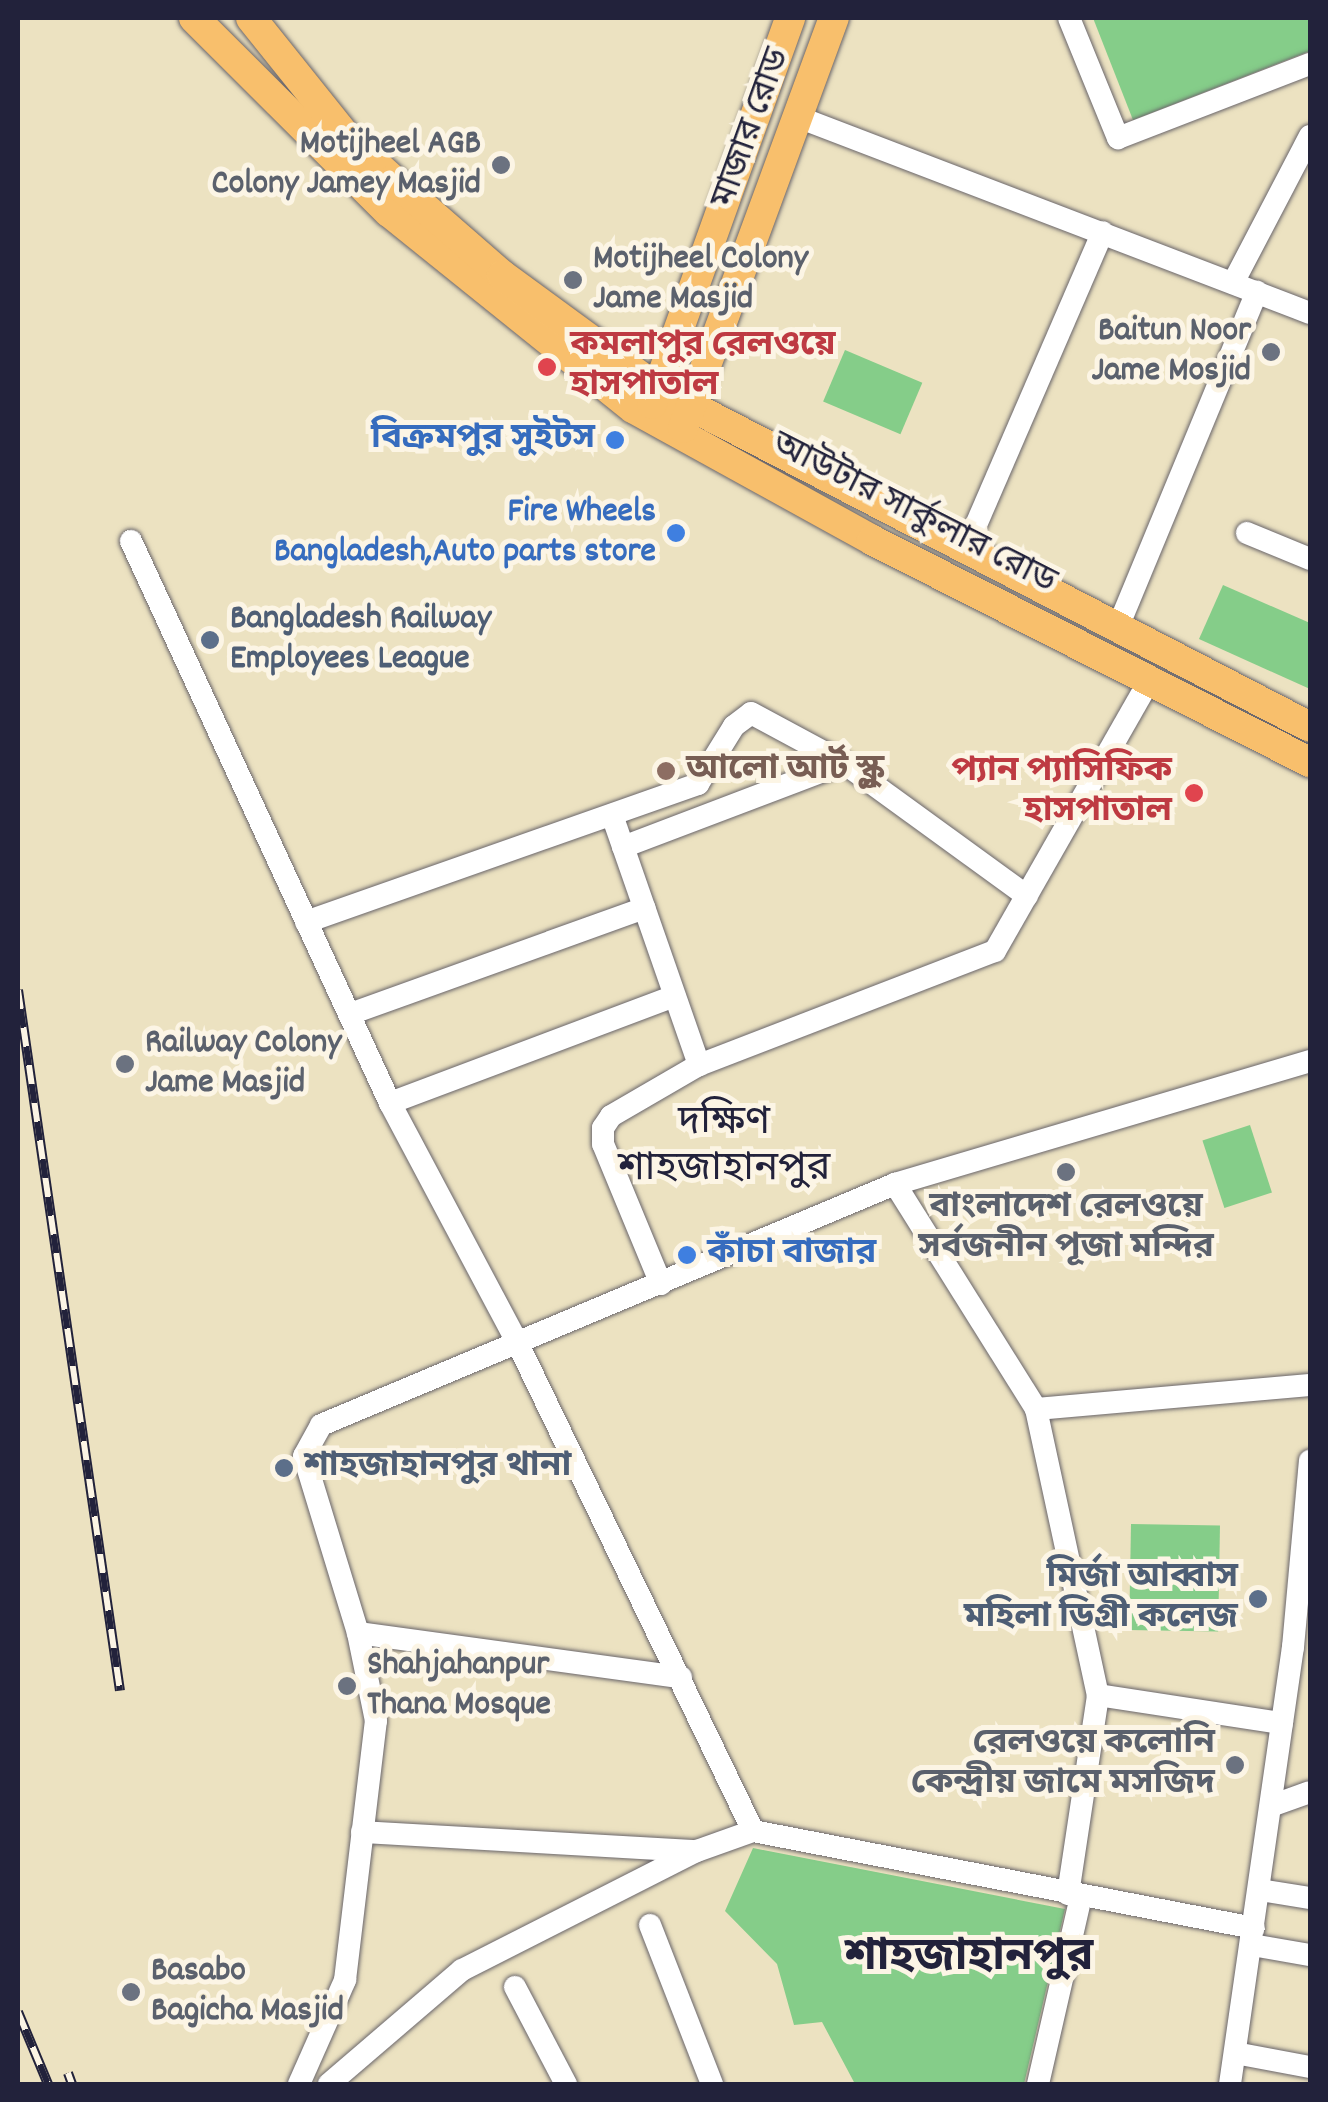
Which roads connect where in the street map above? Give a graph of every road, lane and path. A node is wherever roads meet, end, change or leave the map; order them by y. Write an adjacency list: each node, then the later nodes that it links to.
1 (194, 18): 13 (main road, আউটার সার্কুলার রোড)
2 (252, 18): 13 (main road, আউটার সার্কুলার রোড)
3 (790, 18): 13 (main road, মাজার রোড)
4 (834, 18): 7 (main road, মাজার রোড)
5 (1068, 18): 6 (street)
6 (1310, 64)
7 (798, 117): 9 (street); 14 (main road, মাজার রোড)
8 (1310, 136): 10 (street)
9 (1103, 232): 10 (street); 17 (street)
10 (1233, 283): 11 (street)
11 (1257, 292): 12 (street); 19 (street)
12 (1310, 313)
13 (653, 403): 14 (main road, আউটার সার্কুলার রোড)
14 (686, 421): 17 (main road, আউটার সার্কুলার রোড); 20 (main road, আউটার সার্কুলার রোড)
15 (1246, 533): 18 (street)
16 (130, 541): 28 (street)
17 (966, 548): 19 (main road, আউটার সার্কুলার রোড)
18 (1310, 559)
19 (1118, 627): 21 (main road, আউটার সার্কুলার রোড)
20 (1151, 678): 22 (main road, আউটার সার্কুলার রোড); 26 (street)
21 (1310, 727)
22 (1310, 762)
23 (844, 763): 24 (street); 25 (street); 26 (street)
24 (612, 814): 25 (street); 28 (street)
25 (623, 847): 27 (street)
26 (1027, 896): 32 (street)
27 (644, 908): 29 (street); 30 (street)
28 (306, 922): 30 (street)
29 (675, 996): 32 (street); 33 (street)
30 (350, 1014): 33 (street)
31 (1310, 1061): 34 (street)
32 (700, 1065): 35 (street)
33 (390, 1102): 36 (street)
34 (894, 1184): 35 (street); 38 (street)
35 (661, 1284): 36 (street)
36 (519, 1346): 40 (street); 42 (street)
37 (1310, 1384): 38 (street)
38 (1036, 1409): 43 (street)
39 (1310, 1461): 41 (street)
40 (358, 1632): 42 (street); 48 (street)
41 (1302, 1644): 44 (street)
42 (681, 1678): 47 (street)
43 (1098, 1694): 44 (street); 51 (street)
44 (1282, 1724): 46 (street)
45 (1310, 1792): 46 (street)
46 (1271, 1806): 50 (street)
47 (753, 1831): 49 (street); 51 (street)
48 (362, 1832): 49 (street); 59 (street)
49 (697, 1851): 60 (street)
50 (1260, 1890): 52 (street); 54 (street)
51 (1074, 1896): 54 (street); 63 (street)
52 (1310, 1898)
53 (650, 1925): 62 (street)
54 (1253, 1936): 55 (street); 57 (street)
55 (1310, 1955)
56 (515, 1987): 61 (street)
57 (1235, 2053): 58 (street); 64 (street)
58 (1310, 2067)
59 (299, 2084)
60 (329, 2084)
61 (566, 2084)
62 (712, 2084)
63 (1038, 2084)
64 (1230, 2084)

